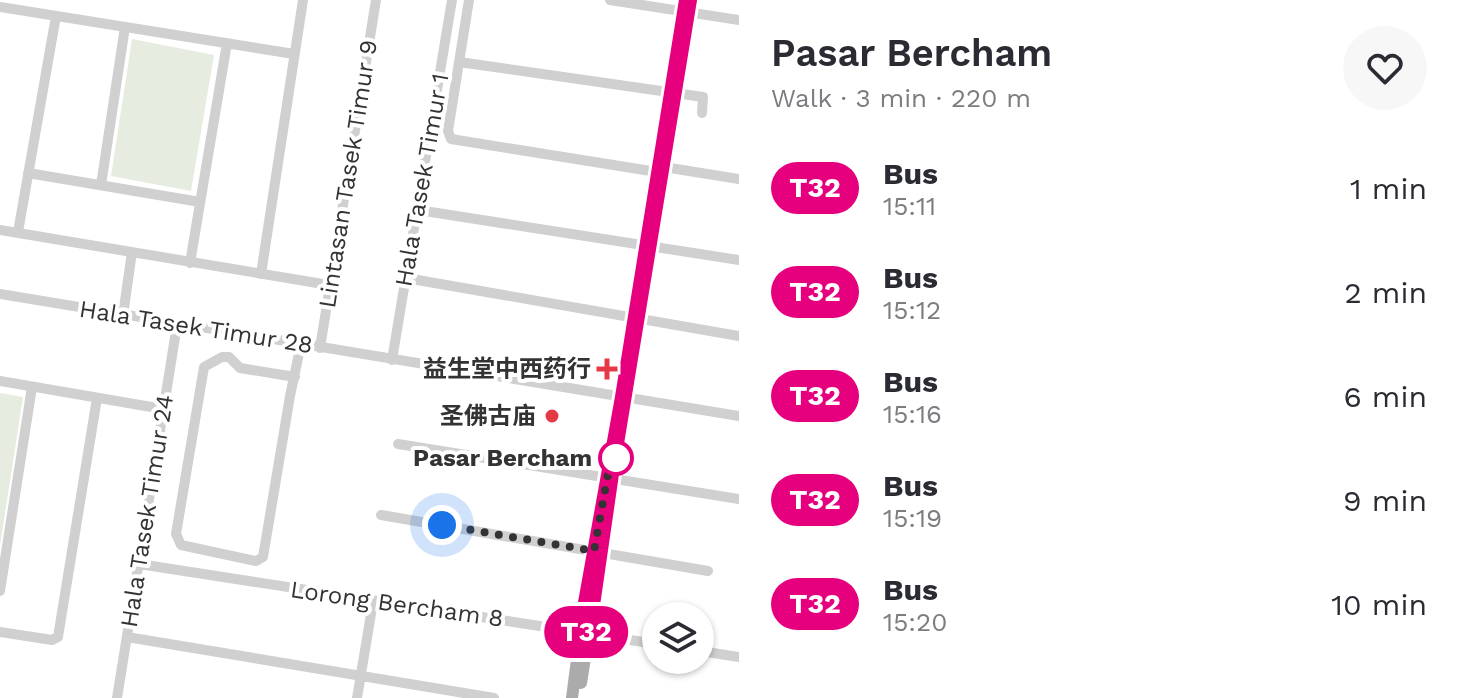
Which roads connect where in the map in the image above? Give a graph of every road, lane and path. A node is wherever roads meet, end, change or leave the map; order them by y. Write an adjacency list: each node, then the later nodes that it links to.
1 (303, 0): 12 (street)
2 (376, 0): 30 (street, Lintasan Tasek Timur 9)
3 (452, 0): 21 (street, Hala Tasek Timur 1)
4 (469, 0): 13 (street)
5 (610, 0): 6 (street)
6 (687, 6): 9 (street); 14 (main road)
7 (0, 7): 8 (street)
8 (56, 16): 10 (street); 17 (street)
9 (739, 20)
10 (125, 27): 11 (street); 19 (street)
11 (227, 43): 12 (street); 20 (street)
12 (294, 54): 28 (street)
13 (459, 62): 14 (street); 16 (street)
14 (673, 93): 15 (street); 16 (main road)
15 (702, 113)
16 (661, 170): 18 (street); 24 (main road)
17 (28, 173): 19 (street); 23 (street)
18 (739, 179)
19 (101, 185): 20 (street)
20 (200, 202): 27 (street)
21 (418, 210): 24 (street); 29 (street, Hala Tasek Timur 1)
22 (0, 230): 23 (street)
23 (18, 232): 25 (street)
24 (648, 246): 26 (street); 33 (main road)
25 (132, 252): 27 (street); 32 (street)
26 (739, 260)
27 (190, 263): 28 (street)
28 (261, 274): 30 (street)
29 (406, 278): 33 (street); 38 (street, Hala Tasek Timur 1)
30 (329, 285): 37 (street, Lintasan Tasek Timur 9)
31 (0, 294): 32 (street, Hala Tasek Timur 28)
32 (123, 315): 34 (street, Hala Tasek Timur 28)
33 (637, 318): 35 (street); 43 (main road)
34 (177, 325): 36 (street, Hala Tasek Timur 28); 44 (street, Hala Tasek Timur 24)
35 (739, 336)
36 (301, 344): 37 (street, Hala Tasek Timur 28); 39 (street)
37 (320, 348): 38 (street, Hala Tasek Timur 28)
38 (392, 360): 43 (street, Hala Tasek Timur 28)
39 (295, 377): 39 (street)
40 (0, 381): 41 (street)
41 (32, 387): 42 (street); 53 (street)
42 (97, 398): 44 (street); 55 (street)
43 (624, 398): 45 (street, Hala Tasek Timur 28); 47 (main road)
44 (163, 409): 51 (street, Hala Tasek Timur 24)
45 (739, 416)
46 (398, 444): 47 (street)
47 (610, 478): 48 (street); 50 (main road)
48 (739, 499)
49 (381, 515): 50 (street)
50 (598, 552): 52 (street); 56 (main road)
51 (139, 564): 54 (street, Lorong Bercham 8); 57 (street, Hala Tasek Timur 24)
52 (708, 571)
53 (0, 591)
54 (373, 602): 56 (street, Lorong Bercham 8); 61 (street)
55 (0, 632)
56 (585, 632): 58 (street, Lorong Bercham 8); 65 (main road); 66 (main road)
57 (127, 637): 61 (street); 62 (street, Hala Tasek Timur 24)
58 (642, 642)
59 (714, 653): 60 (street)
60 (739, 657)
61 (361, 675): 63 (street); 64 (street)
62 (117, 698)
63 (357, 698)
64 (494, 698)
65 (572, 698)
66 (578, 698)

